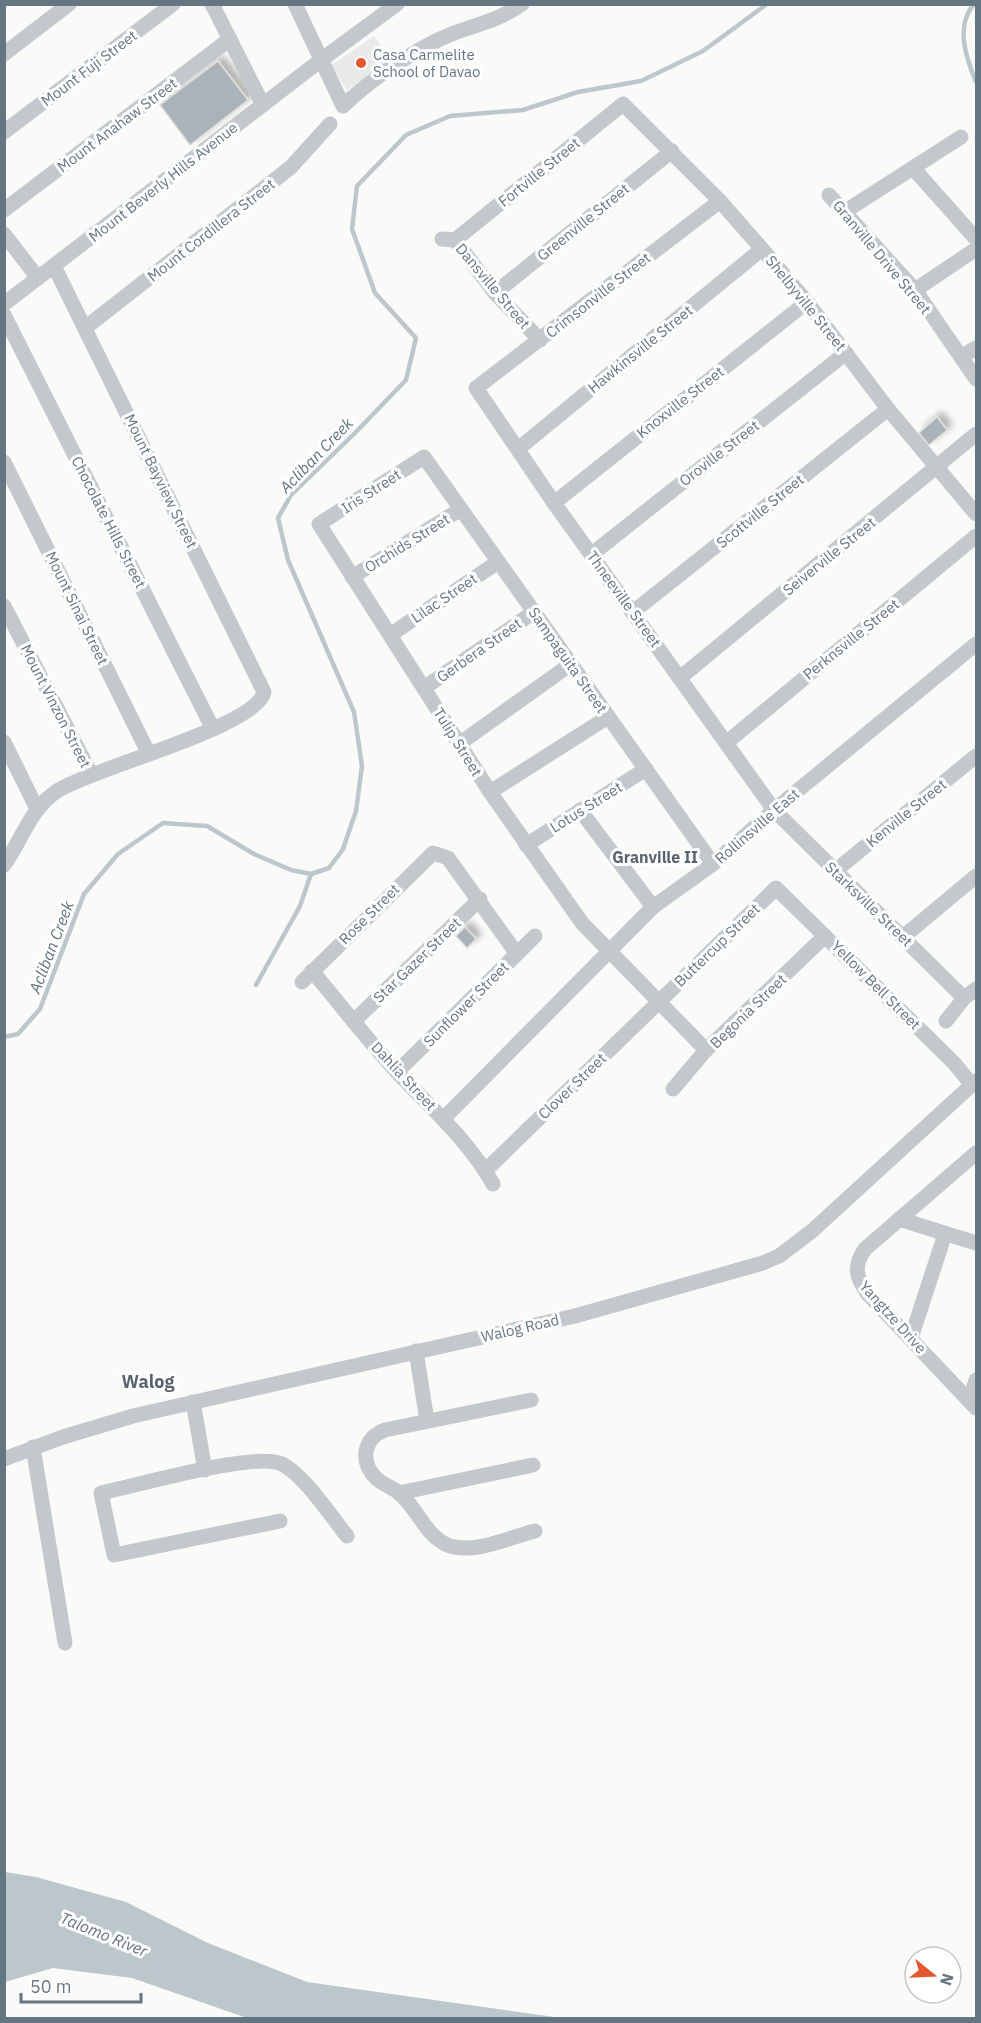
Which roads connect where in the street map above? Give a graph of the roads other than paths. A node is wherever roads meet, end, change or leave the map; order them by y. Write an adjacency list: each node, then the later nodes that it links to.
1 (69, 4): 8 (street)
2 (174, 4): 13 (street, Mount Fuji Street)
3 (212, 4): 7 (street)
4 (295, 4): 9 (street)
5 (397, 4): 9 (street, Mount Beverly Hills Avenue)
6 (522, 4): 9 (street)
7 (230, 39): 11 (street); 19 (street, Mount Anahaw Street)
8 (4, 54)
9 (321, 60): 11 (street, Mount Beverly Hills Avenue)
10 (623, 104): 15 (street, Shelbyville Street); 23 (street, Fortville Street)
11 (263, 105): 26 (street, Mount Beverly Hills Avenue)
12 (330, 124): 33 (street, Mount Cordillera Street)
13 (4, 132)
14 (961, 137): 16 (street)
15 (672, 151): 18 (street, Shelbyville Street); 29 (street, Greenville Street)
16 (914, 168): 20 (street); 22 (street)
17 (829, 195): 20 (street, Granville Drive Street)
18 (720, 201): 24 (street, Shelbyville Street); 34 (street, Crimsonville Street)
19 (4, 210)
20 (844, 212): 28 (street, Granville Drive Street)
21 (4, 234): 27 (street)
22 (976, 239)
23 (448, 240): 29 (street, Dansville Street)
24 (762, 249): 30 (street, Shelbyville Street); 42 (street, Hawkinsville Street)
25 (976, 249): 28 (street)
26 (54, 266): 27 (street, Mount Beverly Hills Avenue); 33 (street, Mount Bayview Street)
27 (38, 279): 31 (street, Mount Beverly Hills Avenue)
28 (915, 290): 37 (street, Granville Drive Street)
29 (495, 293): 34 (street, Dansville Street)
30 (807, 302): 36 (street, Shelbyville Street); 46 (street, Knoxville Street)
31 (4, 304)
32 (4, 315): 63 (street, Chocolate Hills Street)
33 (85, 328): 63 (street, Mount Bayview Street)
34 (540, 340): 39 (street, Crimsonville Street)
35 (976, 348): 37 (street)
36 (846, 352): 40 (street, Shelbyville Street); 51 (street, Oroville Street)
37 (962, 357): 38 (street, Granville Drive Street)
38 (976, 379)
39 (476, 388): 42 (street, Thneeville Street)
40 (888, 409): 45 (street, Shelbyville Street); 56 (street, Scottville Street)
41 (976, 434): 45 (street, Seiverville Street)
42 (518, 449): 46 (street, Thneeville Street)
43 (424, 457): 47 (street, Sampaguita Street); 49 (street, Iris Street)
44 (4, 462): 67 (street, Mount Sinai Street)
45 (937, 467): 48 (street, Shelbyville Street); 60 (street, Seiverville Street)
46 (554, 503): 51 (street, Thneeville Street)
47 (461, 509): 52 (street, Sampaguita Street); 53 (street, Orchids Street)
48 (976, 514)
49 (319, 524): 53 (street, Tulip Street)
50 (976, 536): 65 (street, Perknsville Street)
51 (592, 554): 56 (street, Thneeville Street)
52 (498, 562): 55 (street, Sampaguita Street); 57 (street, Lilac Street)
53 (352, 577): 57 (street, Tulip Street)
54 (4, 606): 70 (street, Mount Vinzon Street)
55 (534, 612): 59 (street, Sampaguita Street); 61 (street, Gerbera Street)
56 (633, 612): 60 (street, Thneeville Street)
57 (390, 635): 61 (street, Tulip Street)
58 (976, 644): 74 (street, Rollinsville East)
59 (571, 664): 62 (street, Sampaguita Street); 66 (street)
60 (681, 677): 65 (street, Thneeville Street)
61 (424, 688): 66 (street, Tulip Street)
62 (608, 717): 69 (street, Sampaguita Street); 71 (street)
63 (213, 729): 67 (street)
64 (4, 742): 72 (street)
65 (726, 743): 74 (street, Thneeville Street)
66 (459, 744): 71 (street, Tulip Street)
67 (149, 754): 70 (street)
68 (976, 756): 78 (street, Kenville Street)
69 (646, 769): 73 (street, Lotus Street); 76 (street, Sampaguita Street)
70 (91, 774): 72 (street)
71 (490, 792): 75 (street, Tulip Street)
72 (37, 809): 77 (street)
73 (580, 810): 75 (street, Lotus Street); 82 (street)
74 (774, 810): 76 (street, Rollinsville East); 78 (street, Starksville Street)
75 (526, 845): 86 (street, Tulip Street)
76 (713, 864): 82 (street, Rollinsville East)
77 (4, 865)
78 (835, 871): 85 (street, Starksville Street)
79 (976, 876): 85 (street)
80 (776, 888): 84 (street, Yellow Bell Street); 90 (street, Buttercup Street)
81 (480, 899): 87 (street); 88 (street, Rose Street); 91 (street, Star Gazer Street)
82 (653, 907): 86 (street, Rollinsville East)
83 (535, 936): 87 (street, Sunflower Street)
84 (825, 936): 93 (street, Begonia Street); 95 (street, Yellow Bell Street)
85 (903, 937): 89 (street, Starksville Street)
86 (608, 952): 90 (street, Tulip Street); 97 (street, Rollinsville East)
87 (517, 954): 94 (street, Sunflower Street)
88 (307, 977): 91 (street, Dahlia Street)
89 (970, 994): 92 (street)
90 (658, 1002): 93 (street, Tulip Street); 99 (street, Clover Street)
91 (354, 1021): 94 (street, Dahlia Street)
92 (946, 1022)
93 (706, 1050): 96 (street, Begonia Street)
94 (397, 1072): 97 (street, Dahlia Street)
95 (974, 1083): 104 (street, Walog Road)
96 (673, 1089)
97 (444, 1118): 99 (street, Dahlia Street)
98 (976, 1153): 100 (street, Yangtze Drive)
99 (489, 1177)
100 (899, 1219): 101 (street); 103 (street, Yangtze Drive)
101 (945, 1233): 102 (street); 103 (street)
102 (976, 1243)
103 (911, 1338): 108 (street, Yangtze Drive)
104 (416, 1351): 107 (street, Walog Road); 109 (street)
105 (976, 1380): 108 (street)
106 (531, 1400): 109 (street)
107 (193, 1402): 110 (street, Walog Road); 113 (street)
108 (973, 1404)
109 (427, 1421): 114 (street)
110 (33, 1447): 111 (street, Walog Road); 118 (street)
111 (4, 1459)
112 (533, 1465): 114 (street)
113 (205, 1470): 115 (street); 117 (street)
114 (399, 1493): 116 (street)
115 (280, 1521)
116 (535, 1531)
117 (347, 1536)
118 (65, 1643)

